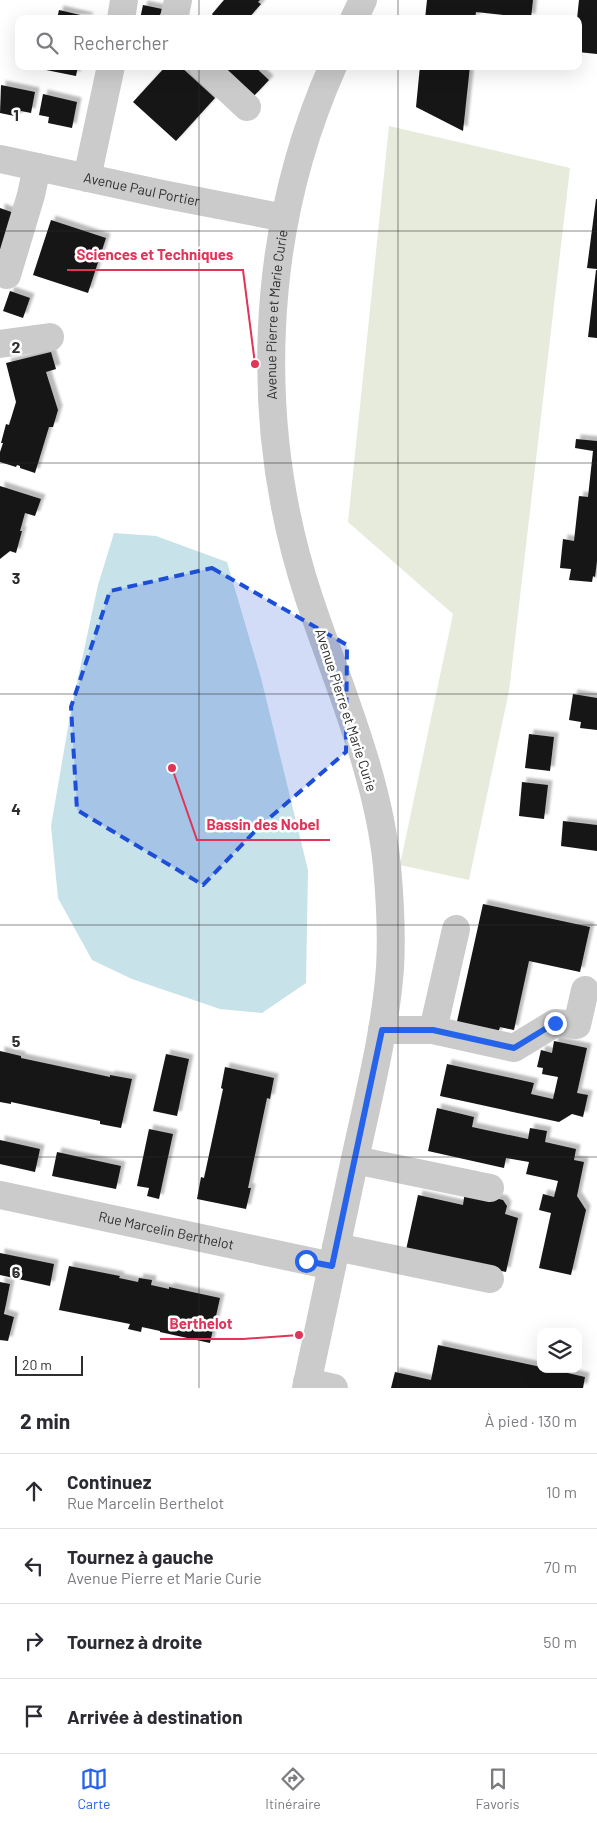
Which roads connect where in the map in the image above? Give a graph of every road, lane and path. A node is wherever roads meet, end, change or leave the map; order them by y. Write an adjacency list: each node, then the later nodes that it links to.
1 (124, 0): 4 (street)
2 (178, 0): 5 (street)
3 (363, 0): 6 (street)
4 (121, 15)
5 (175, 15)
6 (356, 15)
7 (110, 70): 13 (street)
8 (207, 70): 10 (street)
9 (331, 70): 14 (street, Avenue Pierre et Marie Curie)
10 (247, 107)
11 (0, 158): 12 (street, Avenue Paul Portier)
12 (38, 167): 13 (street, Avenue Paul Portier); 15 (street)
13 (87, 178): 14 (street, Avenue Paul Portier)
14 (285, 218): 20 (street, Avenue Pierre et Marie Curie)
15 (7, 275)
16 (50, 337): 17 (street)
17 (0, 344)
18 (456, 929): 21 (street)
19 (585, 990): 21 (street)
20 (382, 1030): 21 (street); 22 (street, Avenue Pierre et Marie Curie)
21 (433, 1030)
22 (355, 1160): 23 (street); 25 (street, Avenue Pierre et Marie Curie)
23 (490, 1188)
24 (0, 1196): 25 (street, Rue Marcelin Berthelot)
25 (334, 1257): 26 (street, Rue Marcelin Berthelot); 27 (street, Avenue Pierre et Marie Curie)
26 (490, 1279)
27 (306, 1385): 28 (street)
28 (334, 1388)

